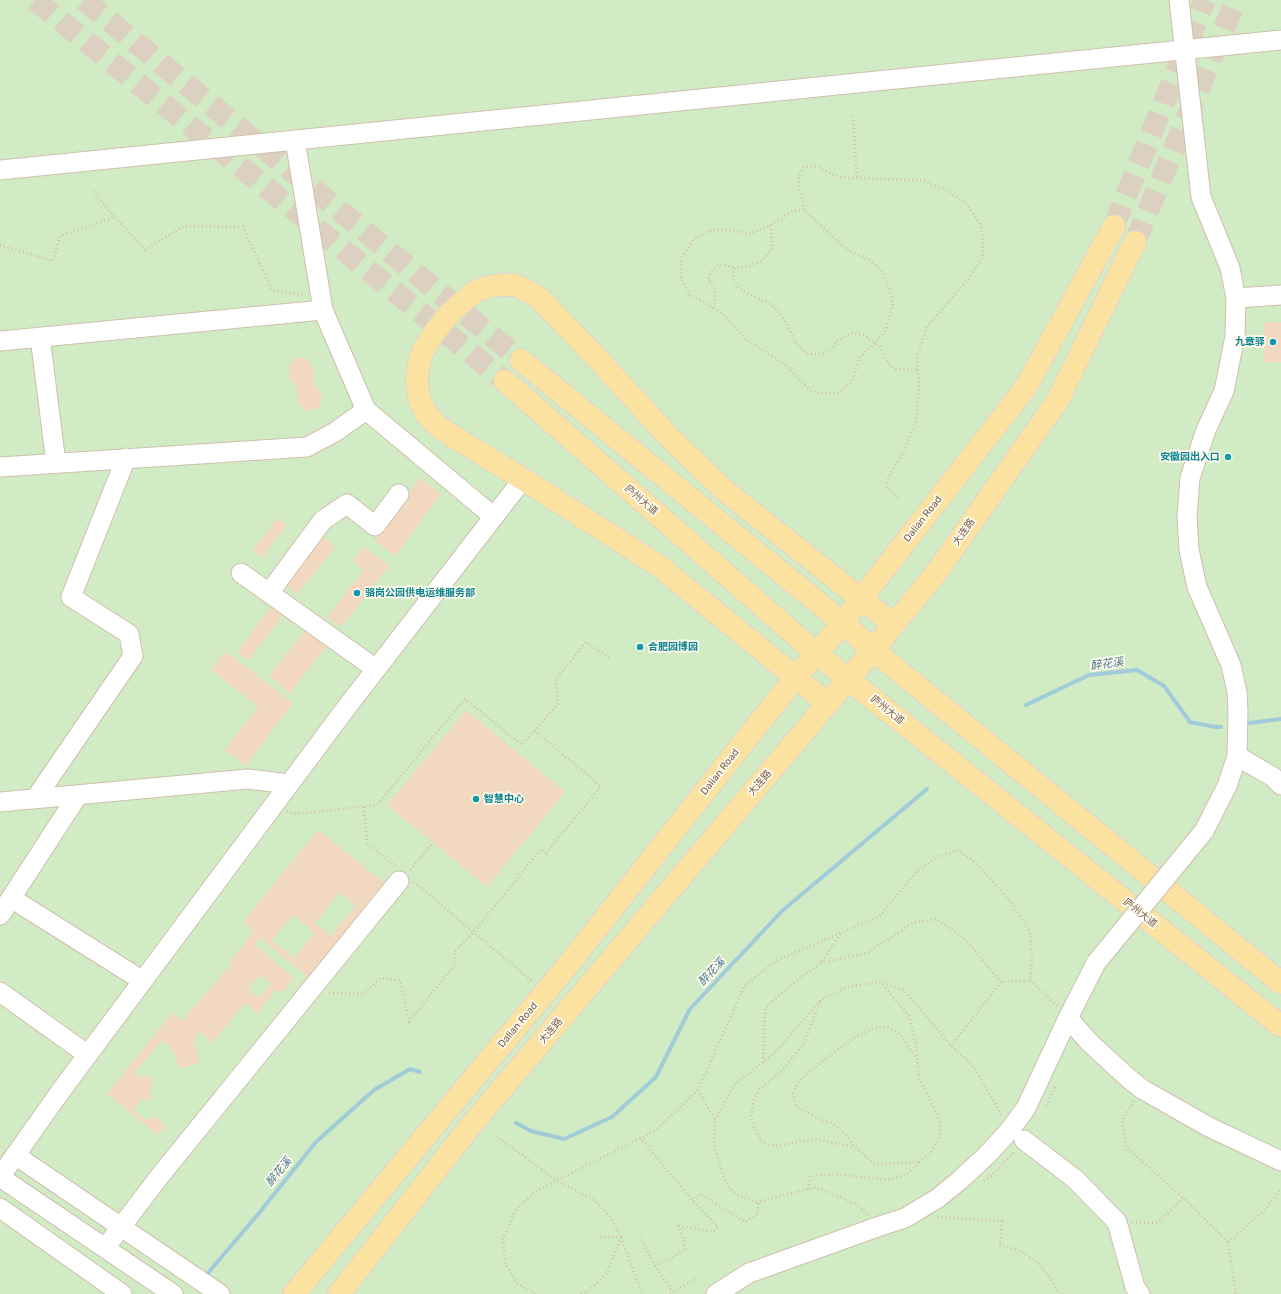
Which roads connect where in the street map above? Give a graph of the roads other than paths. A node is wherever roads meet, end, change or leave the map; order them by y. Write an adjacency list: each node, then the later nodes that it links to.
1 (1179, 0): 3 (street)
2 (1281, 40): 3 (street)
3 (1184, 50): 4 (street); 9 (street)
4 (295, 140): 5 (street); 10 (street)
5 (0, 170)
6 (1114, 226): 24 (main road, Dalian Road)
7 (1135, 242): 26 (main road, 大连路)
8 (1281, 295): 9 (street)
9 (1236, 298): 33 (street)
10 (322, 304): 11 (street); 15 (street)
11 (40, 337): 12 (street); 17 (street)
12 (0, 341)
13 (521, 360): 25 (main road)
14 (505, 381): 28 (main road, 庐州大道)
15 (366, 410): 16 (street); 21 (street)
16 (126, 458): 17 (street); 37 (street)
17 (56, 463): 18 (street)
18 (0, 467)
19 (523, 479): 21 (street); 24 (main road); 30 (main road)
20 (399, 494): 23 (street)
21 (494, 517): 29 (street)
22 (241, 573): 23 (street)
23 (269, 593): 29 (street)
24 (861, 599): 25 (main road, Dalian Road); 26 (main road)
25 (843, 623): 27 (main road); 28 (main road, Dalian Road)
26 (894, 624): 27 (main road, 大连路)
27 (873, 650): 31 (main road, 大连路); 43 (main road)
28 (817, 654): 30 (main road, Dalian Road); 31 (main road, 庐州大道)
29 (376, 669): 34 (street)
30 (796, 677): 32 (main road); 58 (main road, Dalian Road)
31 (848, 679): 32 (main road, 大连路); 46 (main road, 庐州大道)
32 (827, 703): 59 (main road, 大连路)
33 (1237, 756): 35 (street); 45 (street, bridge)
34 (289, 784): 36 (street); 42 (street)
35 (1281, 785)
36 (78, 795): 37 (street); 40 (street)
37 (35, 799): 38 (street)
38 (0, 802)
39 (404, 877): 53 (street)
40 (11, 898): 41 (street); 42 (street)
41 (0, 915)
42 (143, 981): 47 (street)
43 (1281, 983)
44 (0, 992): 47 (street)
45 (1068, 1018): 48 (street); 50 (street)
46 (1281, 1026)
47 (88, 1055): 49 (street)
48 (1017, 1135): 60 (street); 61 (street)
49 (15, 1155): 51 (street); 53 (street)
50 (1281, 1161)
51 (0, 1177): 54 (street)
52 (0, 1208): 55 (street)
53 (121, 1227): 54 (street); 57 (street)
54 (106, 1248): 56 (street)
55 (122, 1294)
56 (173, 1294)
57 (220, 1294)
58 (294, 1294)
59 (339, 1294)
60 (716, 1294)
61 (1140, 1294)

